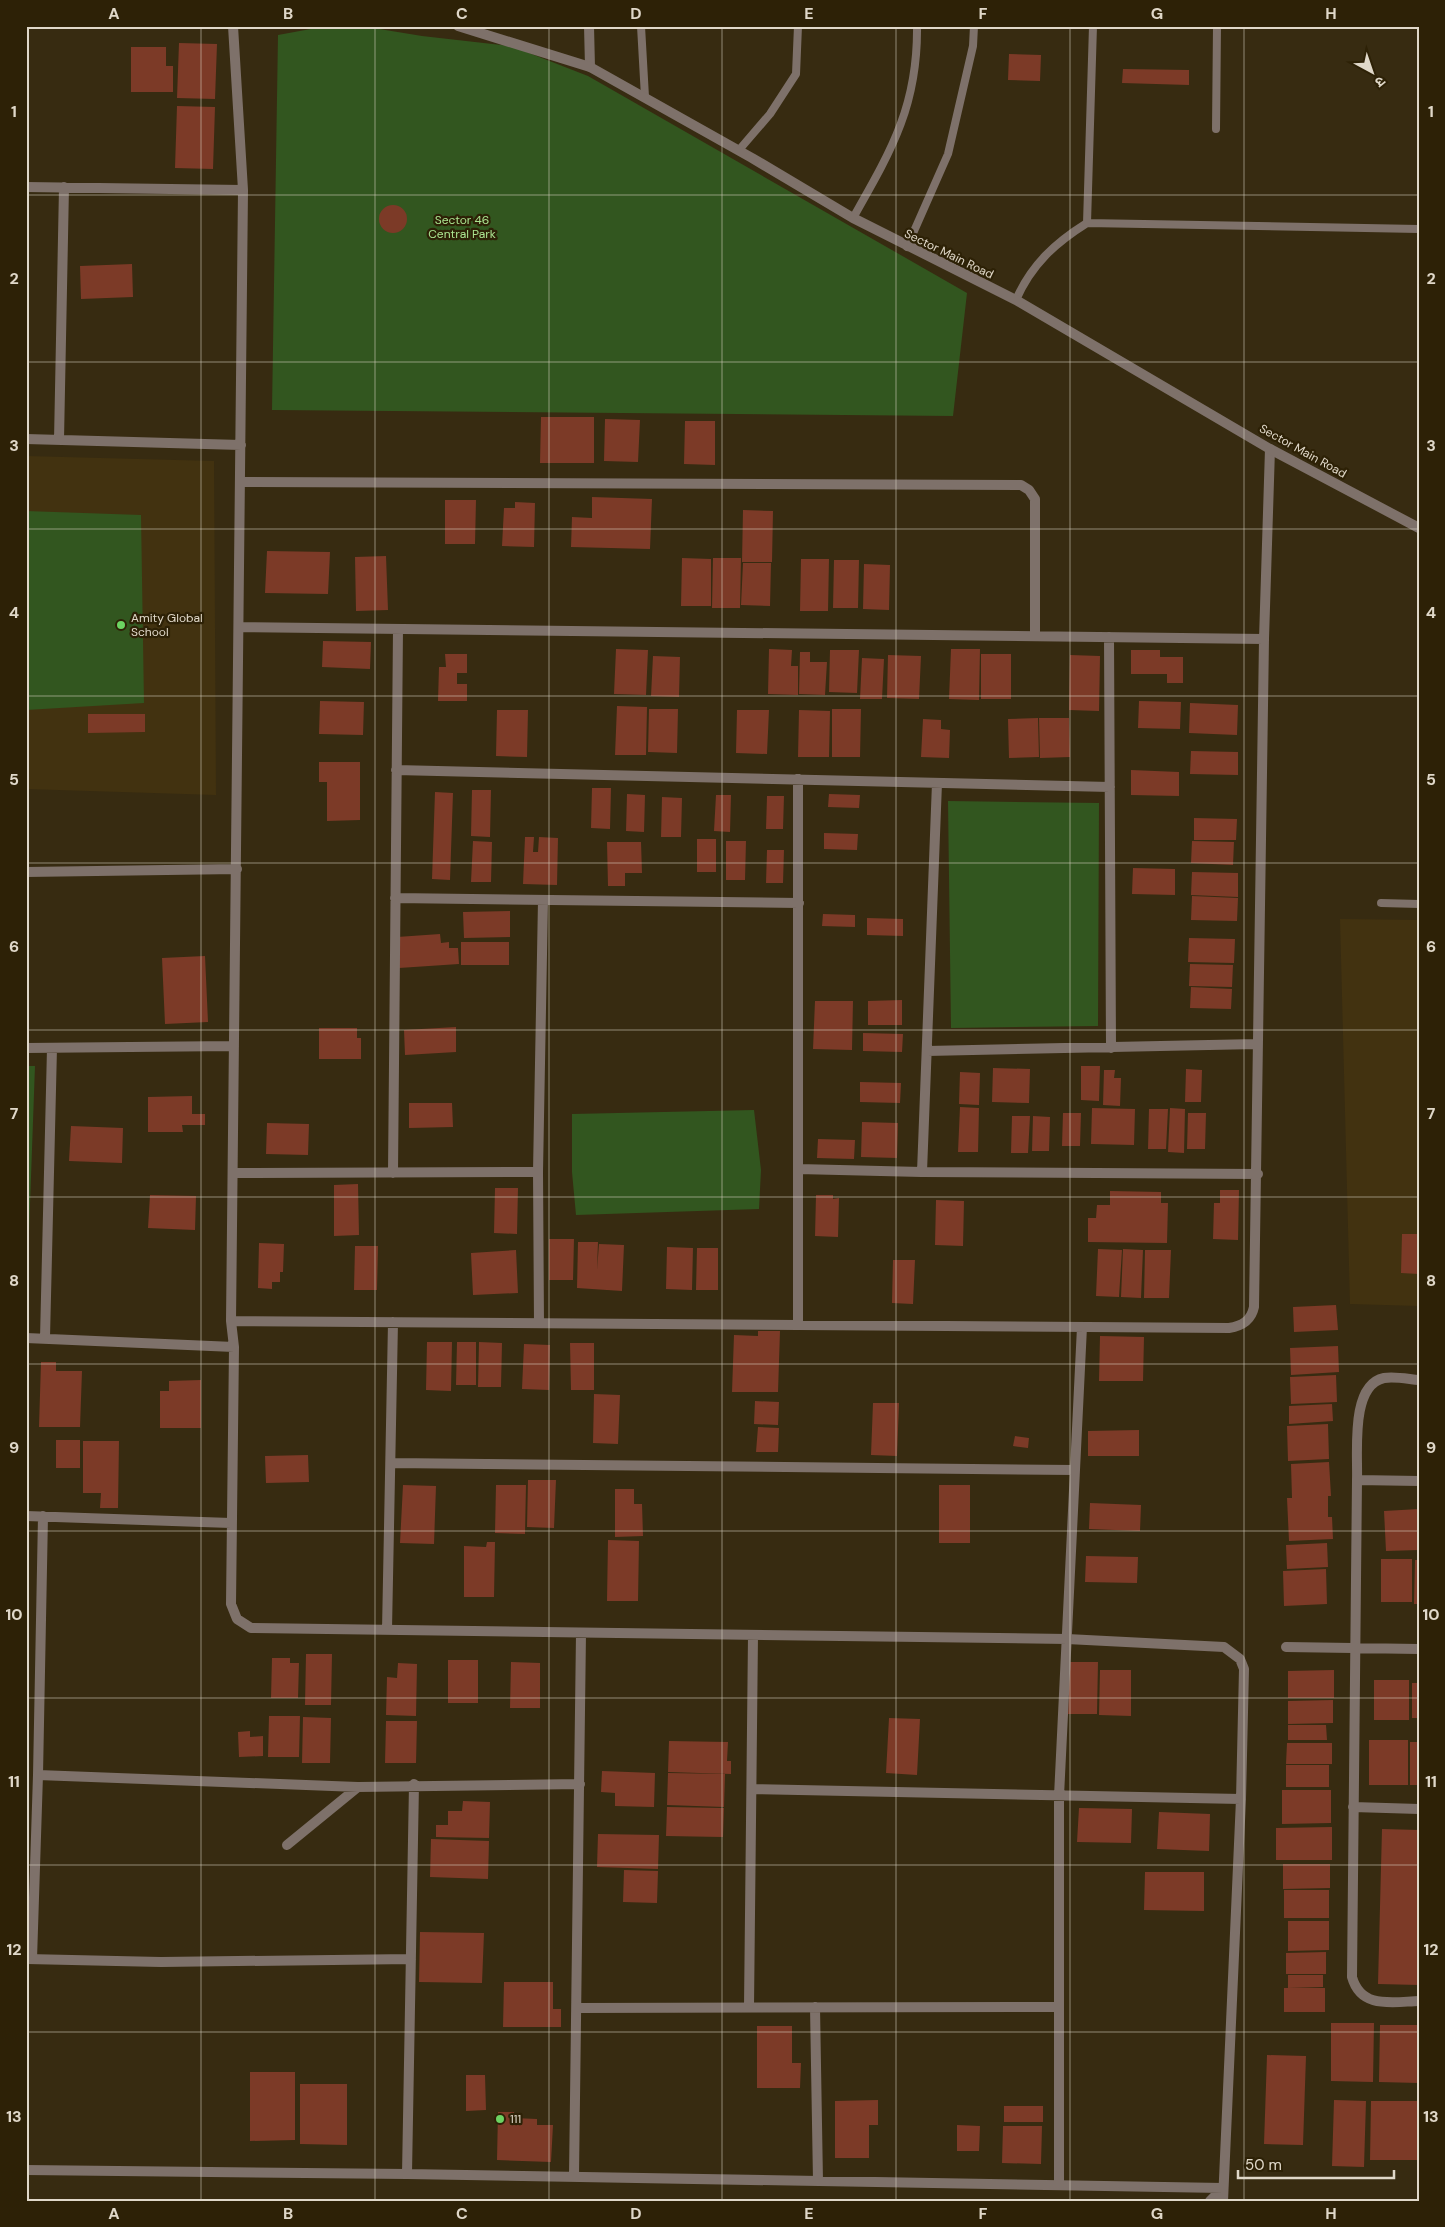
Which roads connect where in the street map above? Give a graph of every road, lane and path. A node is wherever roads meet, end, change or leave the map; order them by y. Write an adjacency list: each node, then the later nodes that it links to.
1 (233, 26): 16 (street)
2 (458, 26): 10 (street, Sector Main Road)
3 (589, 26): 10 (street)
4 (641, 26): 11 (lane)
5 (798, 26): 13 (lane)
6 (917, 26): 17 (lane)
7 (974, 26): 20 (lane)
8 (1093, 26): 18 (lane)
9 (1217, 26): 12 (lane)
10 (590, 66): 11 (street, Sector Main Road)
11 (645, 97): 13 (street, Sector Main Road)
12 (1216, 129)
13 (739, 150): 17 (street, Sector Main Road)
14 (26, 187): 15 (street)
15 (64, 187): 16 (street); 23 (street)
16 (242, 190): 24 (street)
17 (853, 218): 20 (street, Sector Main Road)
18 (1087, 223): 19 (lane); 21 (lane)
19 (1419, 230)
20 (907, 247): 21 (street, Sector Main Road)
21 (1016, 300): 25 (street, Sector Main Road)
22 (26, 440): 23 (street)
23 (59, 440): 24 (street)
24 (241, 445): 26 (street)
25 (1270, 449): 27 (street, Sector Main Road); 32 (street)
26 (240, 482): 28 (street); 30 (street)
27 (1419, 528)
28 (239, 627): 29 (street); 37 (street)
29 (398, 629): 30 (street); 33 (street)
30 (1035, 636): 31 (street)
31 (1109, 637): 32 (street); 36 (street)
32 (1264, 639): 44 (street)
33 (396, 770): 34 (street); 39 (street)
34 (798, 779): 35 (street); 41 (street)
35 (937, 783): 36 (street); 49 (street)
36 (1110, 787): 48 (street)
37 (237, 869): 38 (street); 45 (street)
38 (26, 872)
39 (396, 898): 40 (street); 54 (street)
40 (543, 900): 41 (street); 51 (street)
41 (799, 903): 50 (street)
42 (1381, 903): 43 (lane)
43 (1419, 904)
44 (1257, 1044): 48 (street); 55 (street)
45 (234, 1046): 47 (street); 53 (street)
46 (26, 1048): 47 (street)
47 (52, 1048): 62 (street)
48 (1112, 1048): 49 (street)
49 (927, 1051): 52 (street)
50 (798, 1169): 52 (street); 59 (street)
51 (538, 1172): 54 (street); 58 (street)
52 (922, 1172): 55 (street)
53 (234, 1173): 54 (street); 56 (street)
54 (393, 1173)
55 (1258, 1174): 60 (street)
56 (231, 1321): 57 (street); 63 (street)
57 (393, 1322): 58 (street); 65 (street)
58 (538, 1323): 59 (street)
59 (798, 1325): 60 (street)
60 (1082, 1327): 66 (street)
61 (26, 1338): 62 (street)
62 (45, 1338): 63 (street)
63 (234, 1347): 71 (street)
64 (1419, 1380): 67 (street)
65 (392, 1463): 66 (street); 72 (street)
66 (1075, 1470): 75 (street)
67 (1357, 1480): 68 (street); 77 (street)
68 (1419, 1481)
69 (26, 1516): 70 (street)
70 (43, 1516): 71 (street); 79 (street)
71 (231, 1523): 72 (street)
72 (386, 1630): 73 (street)
73 (581, 1633): 74 (street); 81 (street)
74 (753, 1635): 75 (street); 83 (street)
75 (1067, 1639): 84 (street); 85 (street)
76 (1286, 1647): 77 (street)
77 (1356, 1648): 78 (street); 86 (street)
78 (1419, 1649)
79 (38, 1775): 82 (street); 89 (street)
80 (414, 1784): 81 (street); 82 (street); 90 (street)
81 (580, 1784): 95 (street)
82 (358, 1786): 88 (street)
83 (752, 1789): 84 (street); 92 (street)
84 (1059, 1796): 85 (street); 94 (street)
85 (1241, 1799): 101 (street)
86 (1353, 1807): 87 (street); 91 (street)
87 (1419, 1809)
88 (287, 1845)
89 (29, 1959): 90 (street)
90 (411, 1959): 97 (street)
91 (1419, 2001)
92 (749, 2007): 93 (street); 95 (street)
93 (815, 2007): 94 (street); 99 (street)
94 (1059, 2007): 100 (street)
95 (577, 2008): 98 (street)
96 (26, 2170): 97 (street)
97 (407, 2174): 98 (street)
98 (574, 2176): 99 (street)
99 (818, 2181): 100 (street)
100 (1059, 2185): 101 (street)
101 (1223, 2188): 102 (street); 103 (street)
102 (1210, 2201)
103 (1223, 2201)

